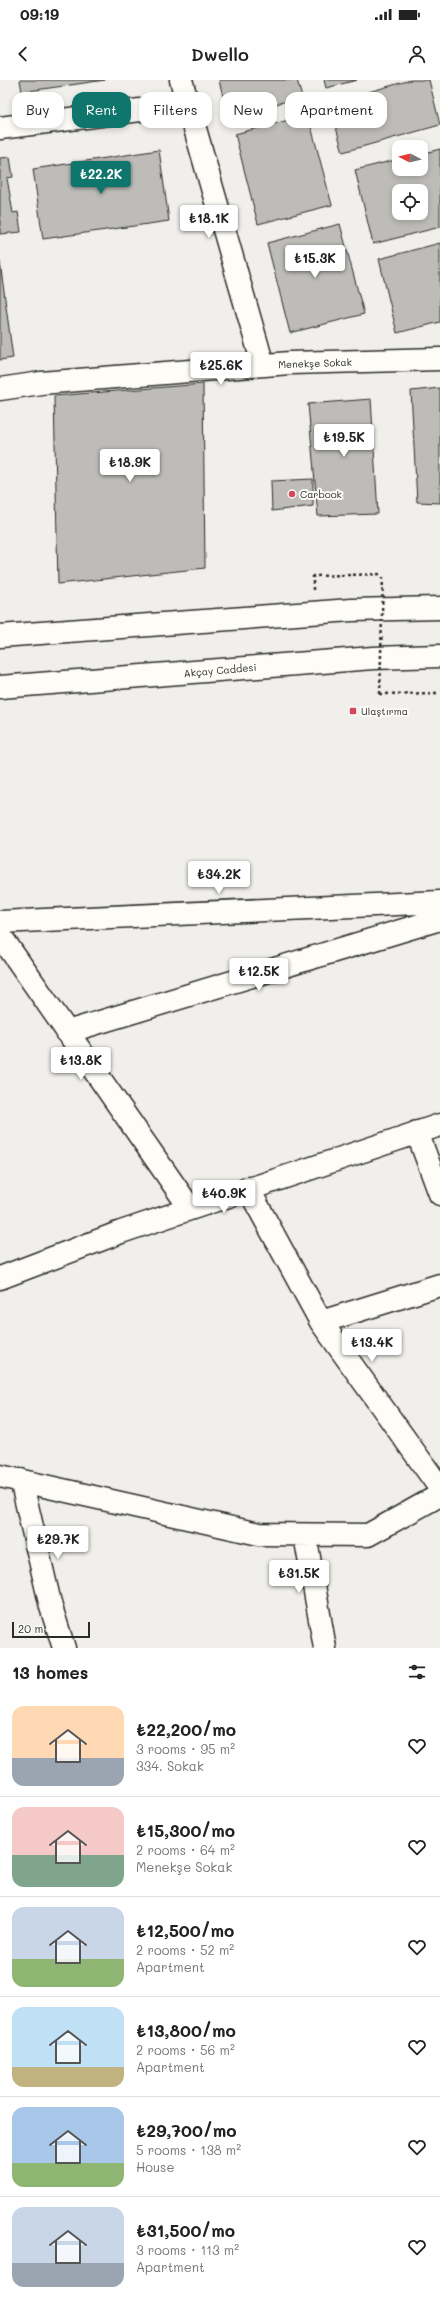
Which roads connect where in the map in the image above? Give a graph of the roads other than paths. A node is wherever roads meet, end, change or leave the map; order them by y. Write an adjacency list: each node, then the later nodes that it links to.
1 (182, 80): 2 (main road)
2 (184, 92)
3 (139, 110): 4 (main road)
4 (0, 128)
5 (194, 128): 7 (main road)
6 (440, 359): 7 (main road, Menekşe Sokak)
7 (262, 366): 8 (main road, Menekşe Sokak)
8 (0, 389)
9 (440, 608): 10 (main road)
10 (0, 636)
11 (440, 656): 12 (main road, Akçay Caddesi)
12 (0, 688)
13 (440, 902): 15 (main road)
14 (440, 919): 17 (main road)
15 (0, 922)
16 (0, 935): 17 (main road)
17 (67, 1032): 22 (main road)
18 (440, 1125): 19 (main road)
19 (417, 1132): 20 (main road); 21 (main road)
20 (248, 1188): 22 (main road); 25 (main road)
21 (440, 1194)
22 (190, 1208): 23 (main road)
23 (0, 1278)
24 (440, 1285): 25 (main road)
25 (321, 1322): 28 (main road)
26 (0, 1476): 27 (main road)
27 (21, 1480): 30 (main road); 31 (main road)
28 (440, 1488)
29 (440, 1495): 30 (main road)
30 (305, 1534): 32 (main road)
31 (64, 1648)
32 (325, 1648)

